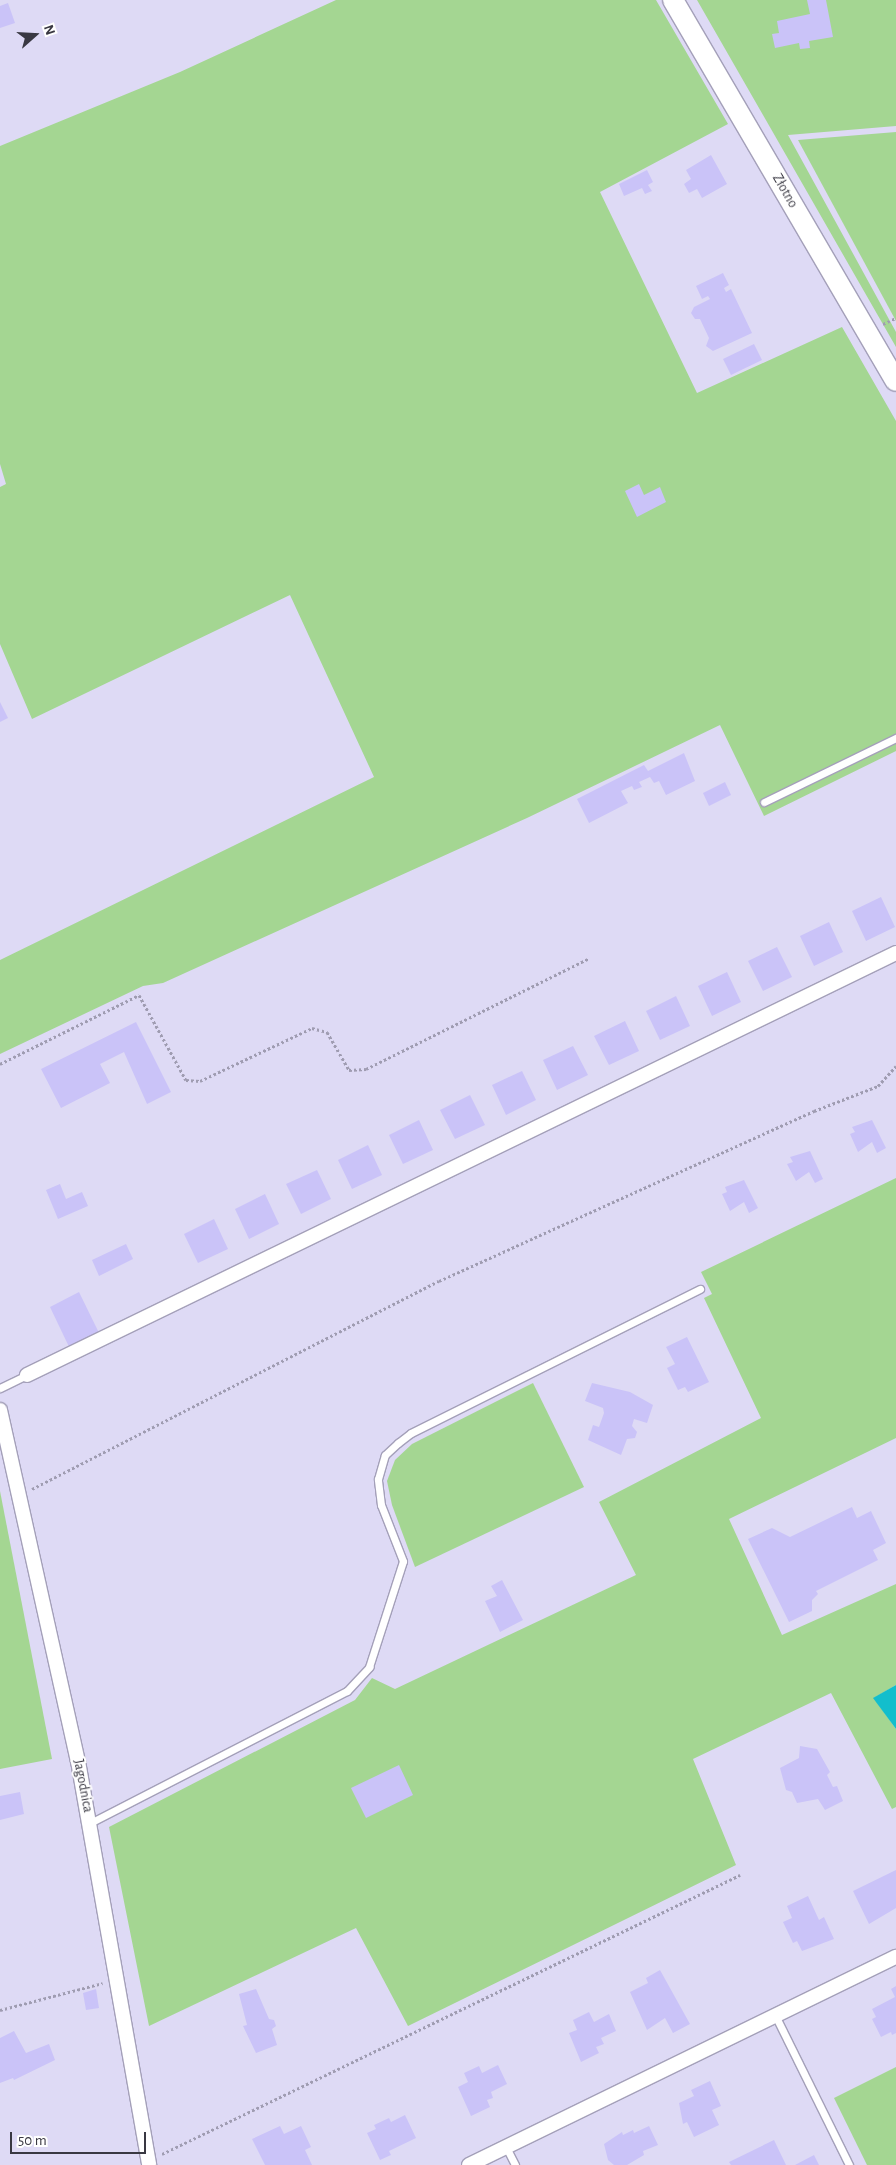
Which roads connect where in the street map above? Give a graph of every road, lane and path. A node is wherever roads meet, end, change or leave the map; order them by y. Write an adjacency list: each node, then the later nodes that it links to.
1 (673, 0): 4 (street, Złotno)
2 (896, 318): 3 (path)
3 (890, 321)
4 (896, 381)
5 (896, 738): 6 (lane)
6 (764, 802)
7 (896, 953): 12 (street)
8 (588, 959): 9 (path)
9 (0, 1064)
10 (896, 1066): 15 (path)
11 (700, 1289): 16 (lane)
12 (27, 1375): 13 (lane)
13 (0, 1388)
14 (0, 1410): 15 (street, Jagodnica)
15 (19, 1495): 16 (street, Jagodnica)
16 (90, 1823): 19 (street, Jagodnica)
17 (740, 1875): 23 (path)
18 (896, 1957): 21 (street)
19 (115, 1979): 20 (path); 23 (street, Jagodnica)
20 (0, 2010)
21 (775, 2015): 22 (street); 26 (lane)
22 (506, 2147): 24 (street); 25 (lane)
23 (149, 2163)
24 (469, 2165)
25 (515, 2165)
26 (849, 2165)

